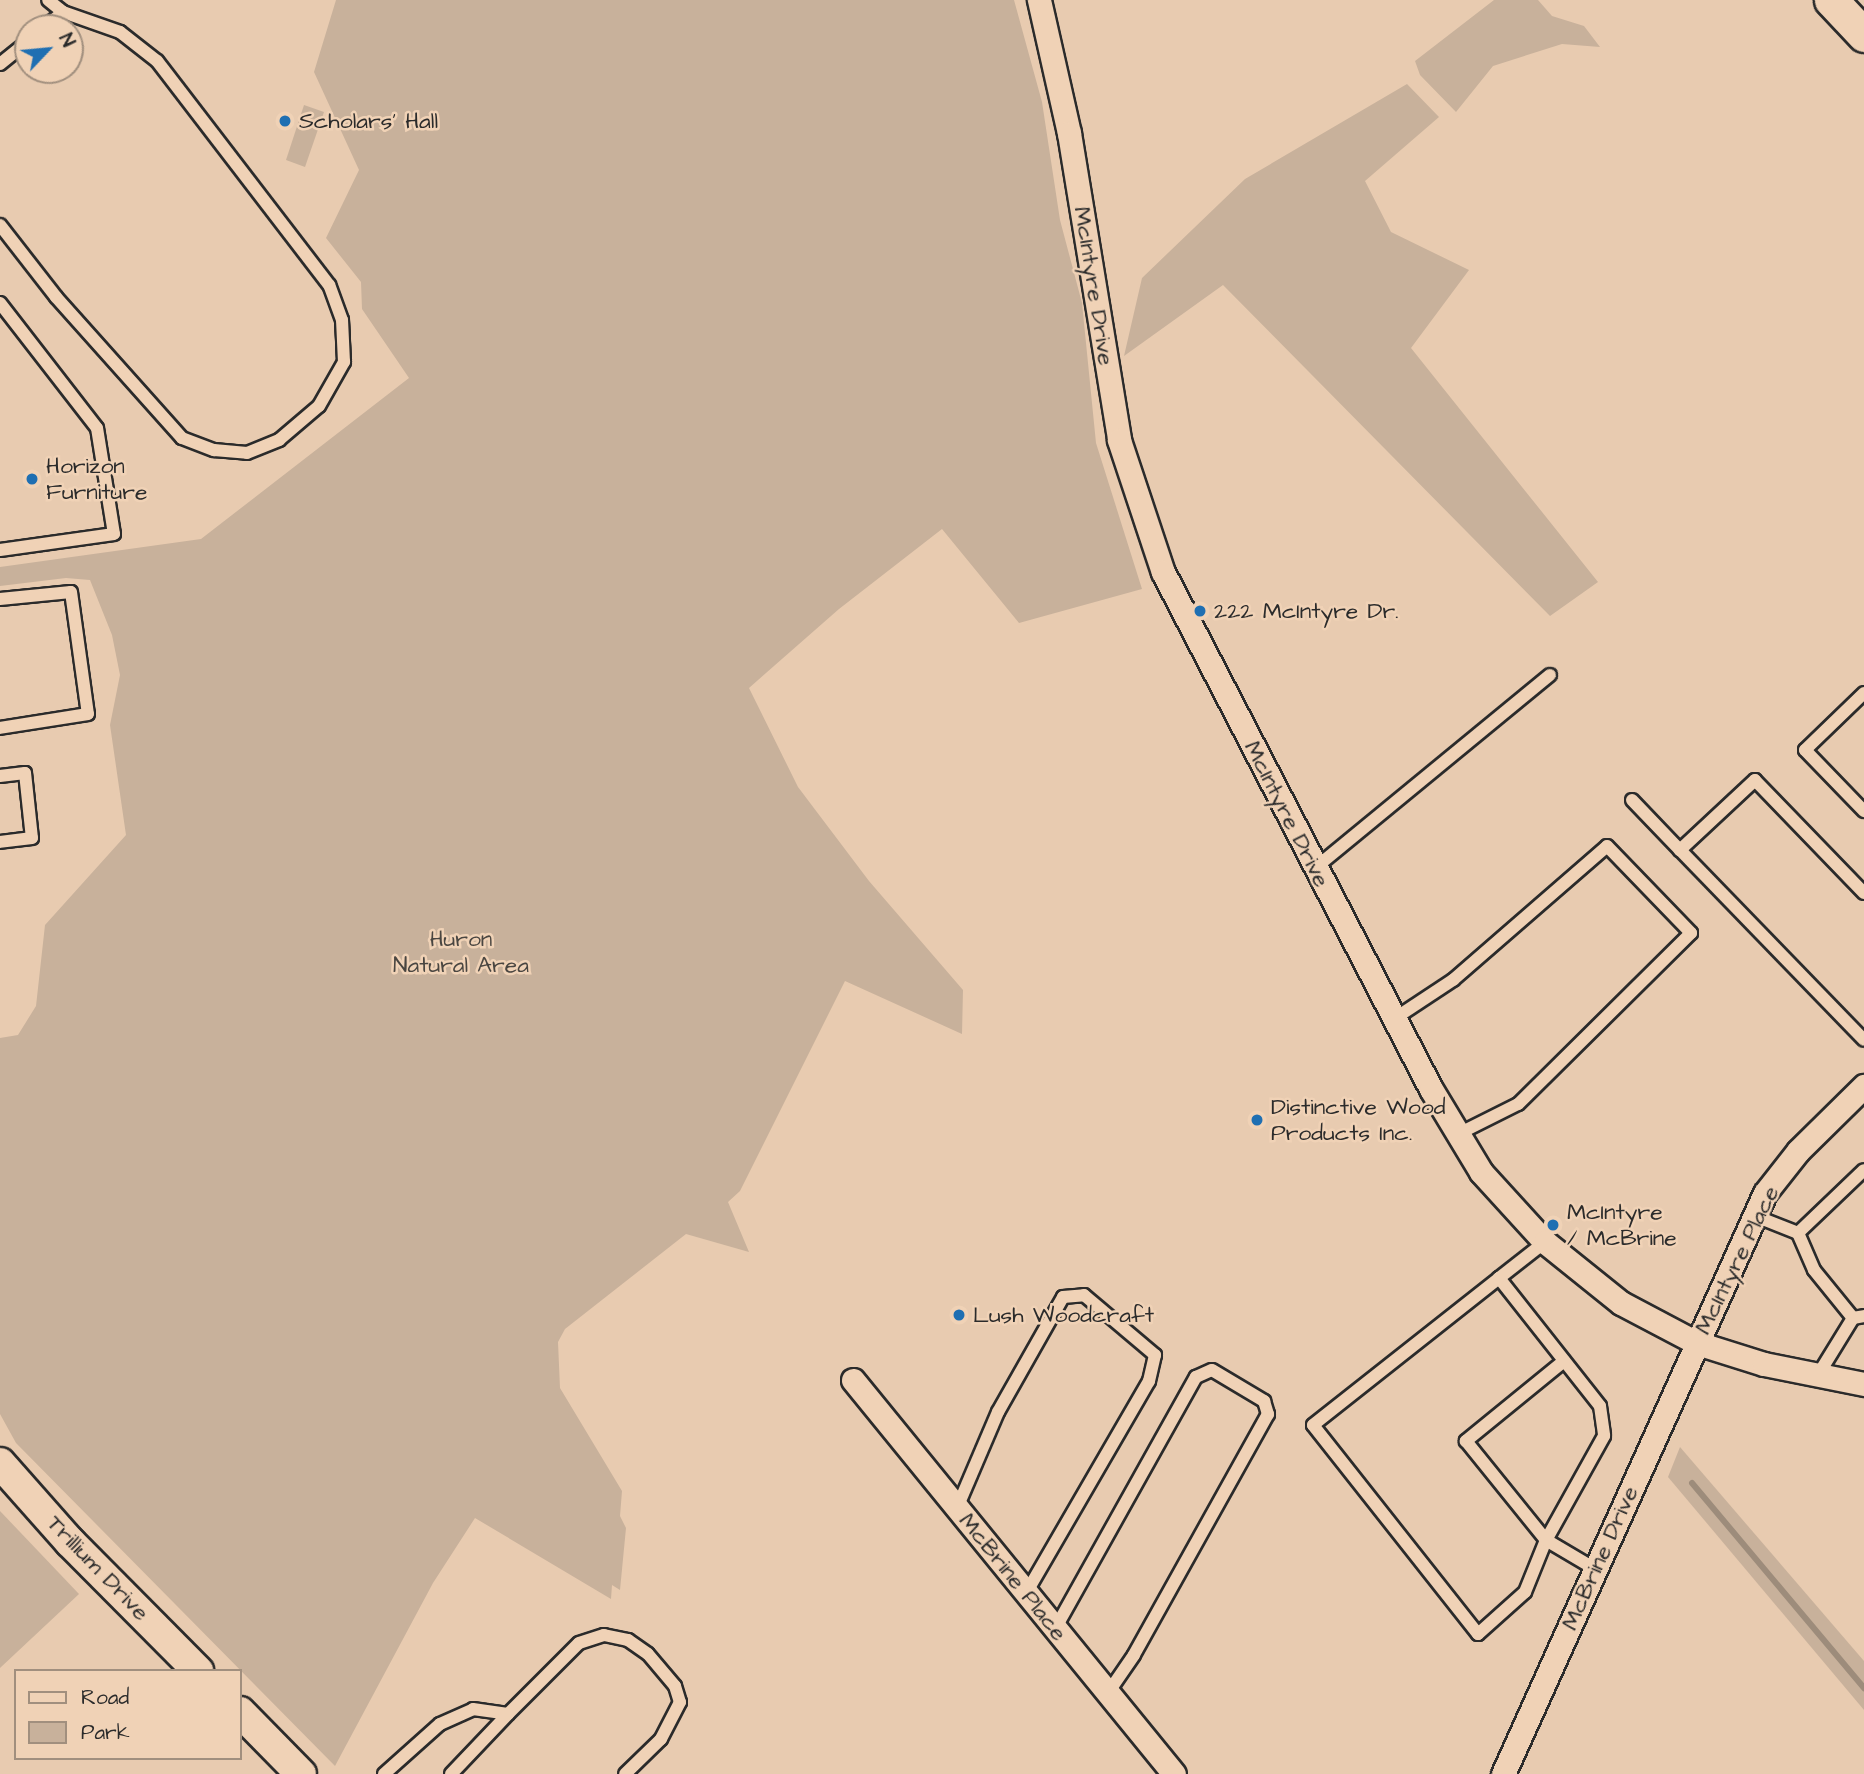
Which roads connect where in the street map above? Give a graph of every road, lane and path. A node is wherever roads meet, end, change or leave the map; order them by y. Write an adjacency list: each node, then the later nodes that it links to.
1 (48, 0): 4 (lane)
2 (1039, 0): 21 (street, McIntyre Drive)
3 (1830, 0): 6 (main road)
4 (63, 12): 5 (lane); 9 (lane)
5 (61, 14)
6 (1864, 35)
7 (14, 52): 8 (lane)
8 (0, 64)
9 (0, 225)
10 (0, 303): 11 (lane)
11 (0, 550)
12 (0, 599): 15 (lane)
13 (1550, 675): 21 (lane)
14 (1864, 693): 18 (lane)
15 (0, 728)
16 (0, 776): 19 (lane)
17 (1632, 800): 20 (lane)
18 (1864, 811)
19 (0, 842)
20 (1680, 850): 22 (lane); 24 (lane)
21 (1315, 868): 23 (street, McIntyre Drive)
22 (1864, 893)
23 (1394, 1018): 26 (street, McIntyre Drive); 26 (lane)
24 (1864, 1040)
25 (1864, 1086): 28 (street, McIntyre Place)
26 (1458, 1134): 30 (street, McIntyre Drive)
27 (1864, 1170): 29 (lane)
28 (1755, 1216): 29 (lane); 33 (street, McIntyre Place)
29 (1798, 1233): 32 (lane)
30 (1545, 1242): 31 (lane); 33 (street, McIntyre Drive)
31 (1499, 1278): 34 (lane); 40 (lane)
32 (1858, 1317): 35 (lane)
33 (1697, 1343): 35 (street, McIntyre Drive); 41 (street, McBrine Drive)
34 (1564, 1361): 40 (lane); 40 (lane)
35 (1818, 1375): 37 (street, McIntyre Drive)
36 (853, 1380): 39 (street, McBrine Place)
37 (1864, 1384)
38 (0, 1463): 44 (street, Trillium Drive)
39 (957, 1508): 42 (street, McBrine Place); 42 (lane)
40 (1546, 1540): 41 (lane)
41 (1595, 1569): 53 (street, McBrine Drive)
42 (1026, 1593): 43 (street, McBrine Place)
43 (1055, 1629): 45 (street, McBrine Place); 45 (lane)
44 (196, 1669)
45 (1108, 1693): 52 (street, McBrine Place)
46 (242, 1714): 48 (street)
47 (508, 1714): 49 (lane); 50 (lane); 51 (lane)
48 (301, 1774)
49 (384, 1774)
50 (451, 1774)
51 (625, 1774)
52 (1174, 1774)
53 (1503, 1774)

